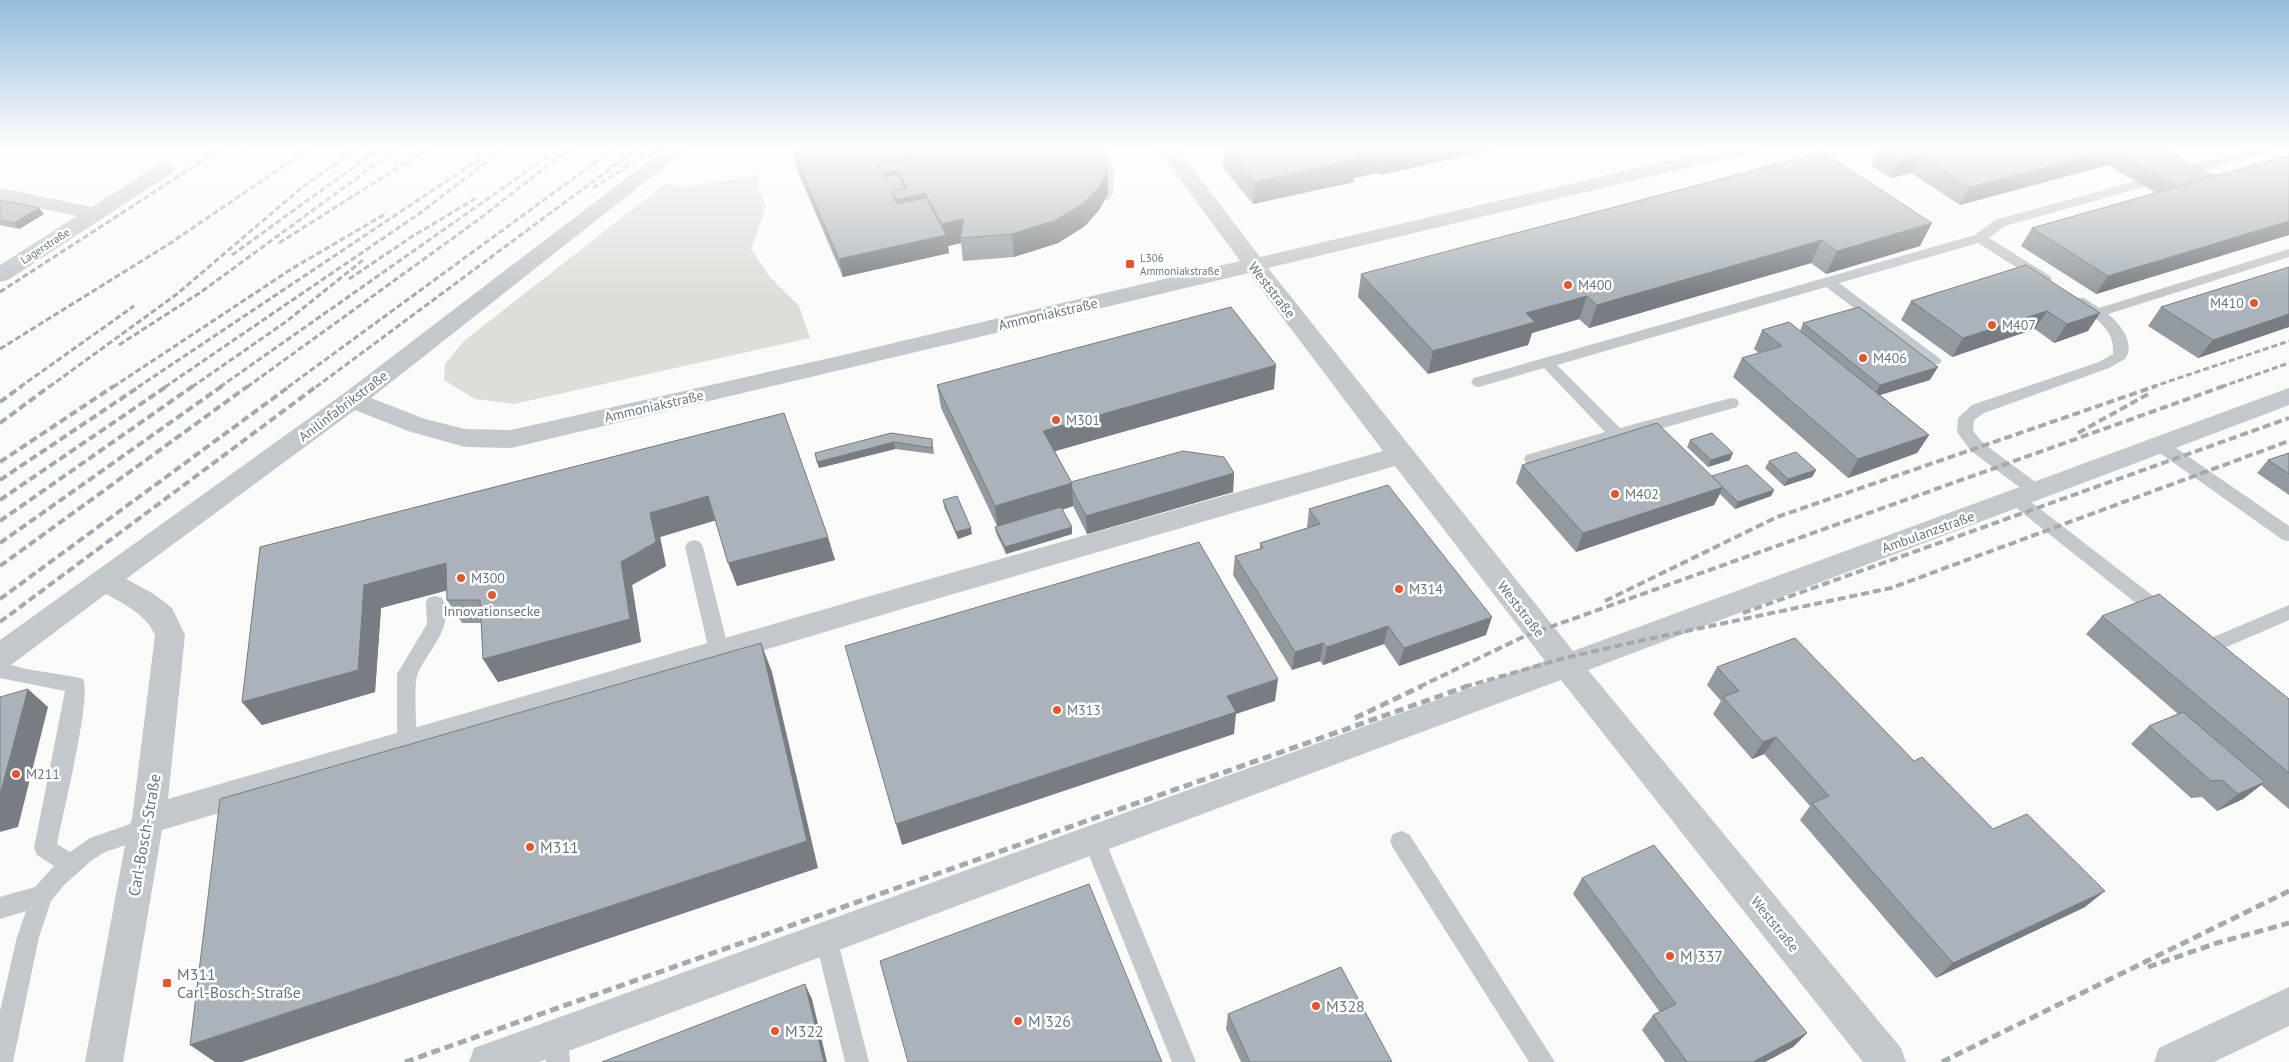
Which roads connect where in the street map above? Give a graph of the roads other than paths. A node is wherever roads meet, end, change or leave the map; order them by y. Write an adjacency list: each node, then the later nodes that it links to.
1 (17, 198): 9 (street)
2 (121, 198): 9 (street, Lagerstraße)
3 (614, 198): 20 (street, Anilinfabrikstraße)
4 (1103, 198): 8 (lane)
5 (1203, 198): 12 (street, Weststraße)
6 (1536, 198): 12 (street, Ammoniakstraße)
7 (2093, 198): 10 (lane)
8 (1094, 207)
9 (95, 214): 13 (street, Lagerstraße)
10 (1980, 238): 14 (lane); 15 (lane)
11 (2289, 253): 15 (lane)
12 (1253, 265): 20 (street, Ammoniakstraße); 24 (street, Weststraße)
13 (0, 274)
14 (1828, 282): 16 (lane); 17 (lane)
15 (2097, 313): 26 (lane)
16 (1934, 361)
17 (1547, 363): 18 (lane); 22 (lane)
18 (1479, 382)
19 (2289, 396): 23 (street, Ambulanzstraße)
20 (352, 400): 29 (street, Anilinfabrikstraße)
21 (1731, 403): 22 (lane)
22 (1617, 434): 25 (lane)
23 (2160, 444): 26 (street, Ambulanzstraße); 27 (lane)
24 (1401, 455): 35 (street); 38 (street, Weststraße)
25 (1532, 459)
26 (2026, 495): 32 (lane); 38 (street, Ambulanzstraße)
27 (2289, 535)
28 (694, 547): 35 (lane)
29 (104, 580): 36 (street, Anilinfabrikstraße); 41 (street, Carl-Bosch-Straße)
30 (435, 603): 40 (lane)
31 (2289, 612): 34 (lane)
32 (2176, 624)
33 (2191, 636): 34 (lane)
34 (2206, 648): 37 (lane)
35 (719, 651): 40 (street)
36 (0, 656)
37 (2221, 660)
38 (1566, 666): 42 (street, Ambulanzstraße); 56 (street, Weststraße)
39 (0, 670): 44 (lane)
40 (407, 743): 41 (street)
41 (147, 824): 44 (lane); 51 (street, Carl-Bosch-Straße)
42 (1094, 840): 47 (street, Ambulanzstraße); 54 (lane)
43 (1401, 841): 55 (lane)
44 (70, 864): 45 (lane)
45 (42, 895): 46 (lane); 50 (lane)
46 (0, 908)
47 (826, 938): 49 (street, Ambulanzstraße); 53 (lane)
48 (2289, 1006): 57 (street)
49 (557, 1049): 52 (street, Ambulanzstraße)
50 (1, 1062)
51 (104, 1062)
52 (488, 1062)
53 (857, 1062)
54 (1184, 1062)
55 (1543, 1062)
56 (1887, 1062)
57 (2173, 1062)

